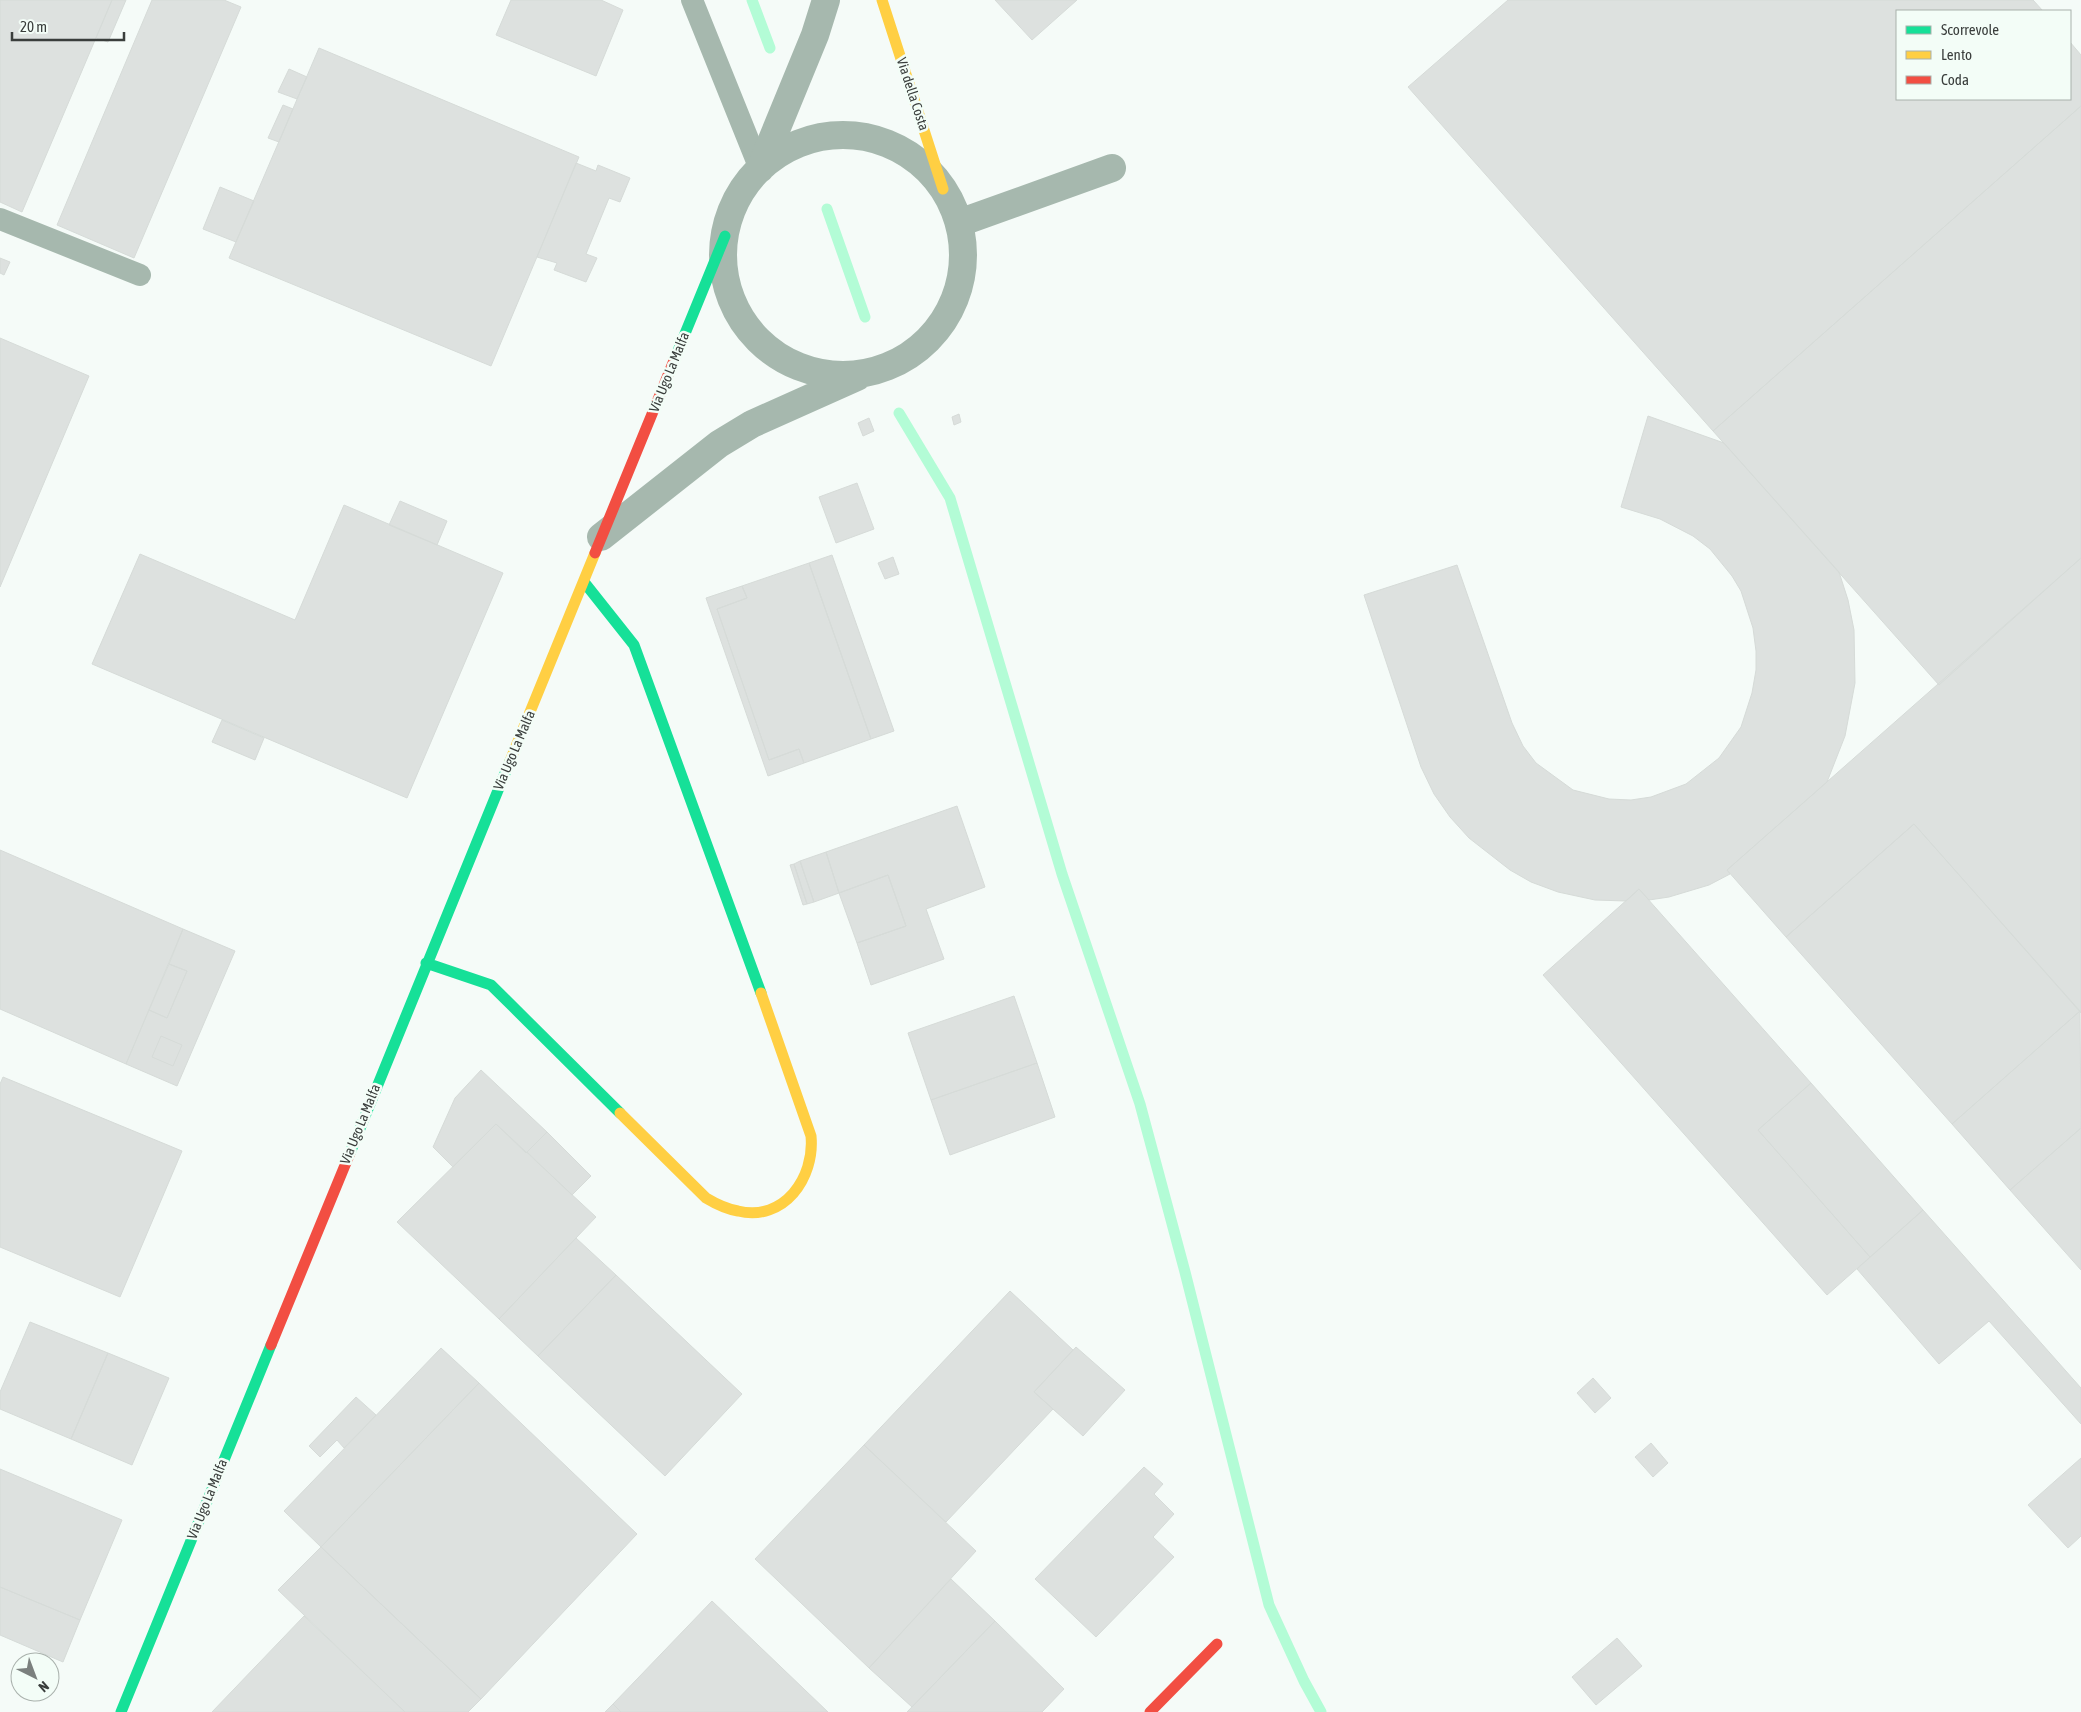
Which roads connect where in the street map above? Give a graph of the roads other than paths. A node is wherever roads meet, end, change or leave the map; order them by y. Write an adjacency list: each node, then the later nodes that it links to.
1 (692, 0): 5 (lane)
2 (826, 0): 5 (street)
3 (882, 0): 6 (street, Via della Costa)
4 (1112, 168): 8 (street)
5 (760, 169): 6 (street, Via Ugo La Malfa); 9 (street, Via Ugo La Malfa)
6 (944, 189): 8 (street, Via Ugo La Malfa)
7 (0, 219): 10 (lane)
8 (959, 222): 11 (street, Via Ugo La Malfa)
9 (725, 236): 11 (street, Via Ugo La Malfa); 12 (street, Via Ugo La Malfa)
10 (140, 276)
11 (867, 372): 12 (street, Via Ugo La Malfa)
12 (601, 537): 13 (street, Via Ugo La Malfa)
13 (584, 582): 14 (street, Via Ugo La Malfa); 14 (street)
14 (426, 963): 16 (street, Via Ugo La Malfa)
15 (1217, 1644): 17 (street)
16 (120, 1712)
17 (1150, 1712)

